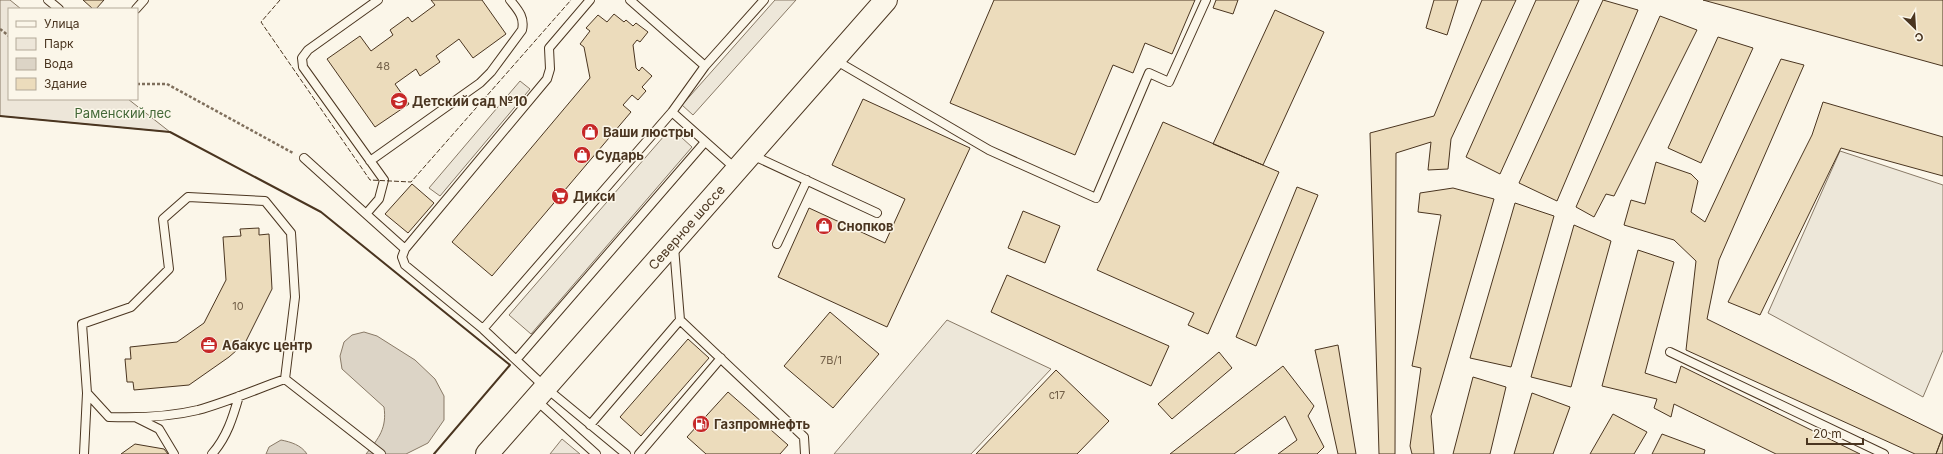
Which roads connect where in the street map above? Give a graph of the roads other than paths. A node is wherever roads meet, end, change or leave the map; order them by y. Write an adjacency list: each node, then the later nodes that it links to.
1 (48, 0): 10 (lane)
2 (144, 0): 11 (lane)
3 (378, 0): 18 (lane)
4 (510, 0): 18 (lane)
5 (590, 0): 25 (lane)
6 (630, 0): 13 (lane)
7 (764, 0): 13 (lane)
8 (886, 0): 12 (main road, Северное шоссе)
9 (1206, 0): 12 (lane)
10 (58, 8)
11 (137, 8)
12 (834, 60): 16 (main road, Северное шоссе)
13 (705, 66): 14 (lane)
14 (672, 112): 15 (lane); 27 (lane)
15 (705, 142): 19 (lane); 30 (lane)
16 (751, 154): 19 (main road, Северное шоссе); 20 (lane)
17 (304, 158): 22 (lane)
18 (370, 161): 22 (lane)
19 (737, 170): 23 (main road, Северное шоссе)
20 (807, 180): 21 (lane); 24 (lane)
21 (877, 212)
22 (366, 214): 25 (lane)
23 (674, 242): 26 (lane); 33 (main road, Северное шоссе)
24 (777, 244)
25 (405, 249): 27 (lane)
26 (680, 320): 29 (lane); 36 (lane)
27 (484, 329): 30 (lane)
28 (1670, 352): 46 (lane)
29 (721, 358): 44 (lane); 45 (lane)
30 (516, 360): 33 (lane)
31 (285, 379): 32 (lane); 34 (lane); 40 (lane)
32 (87, 393): 35 (lane); 37 (lane)
33 (540, 394): 36 (lane); 41 (main road, Северное шоссе); 42 (lane)
34 (239, 396): 35 (lane); 39 (lane)
35 (137, 418): 38 (lane)
36 (590, 425): 43 (lane)
37 (84, 454)
38 (174, 454)
39 (212, 454)
40 (381, 454)
41 (487, 454)
42 (596, 454)
43 (626, 454)
44 (639, 454)
45 (806, 454)
46 (1884, 454)

